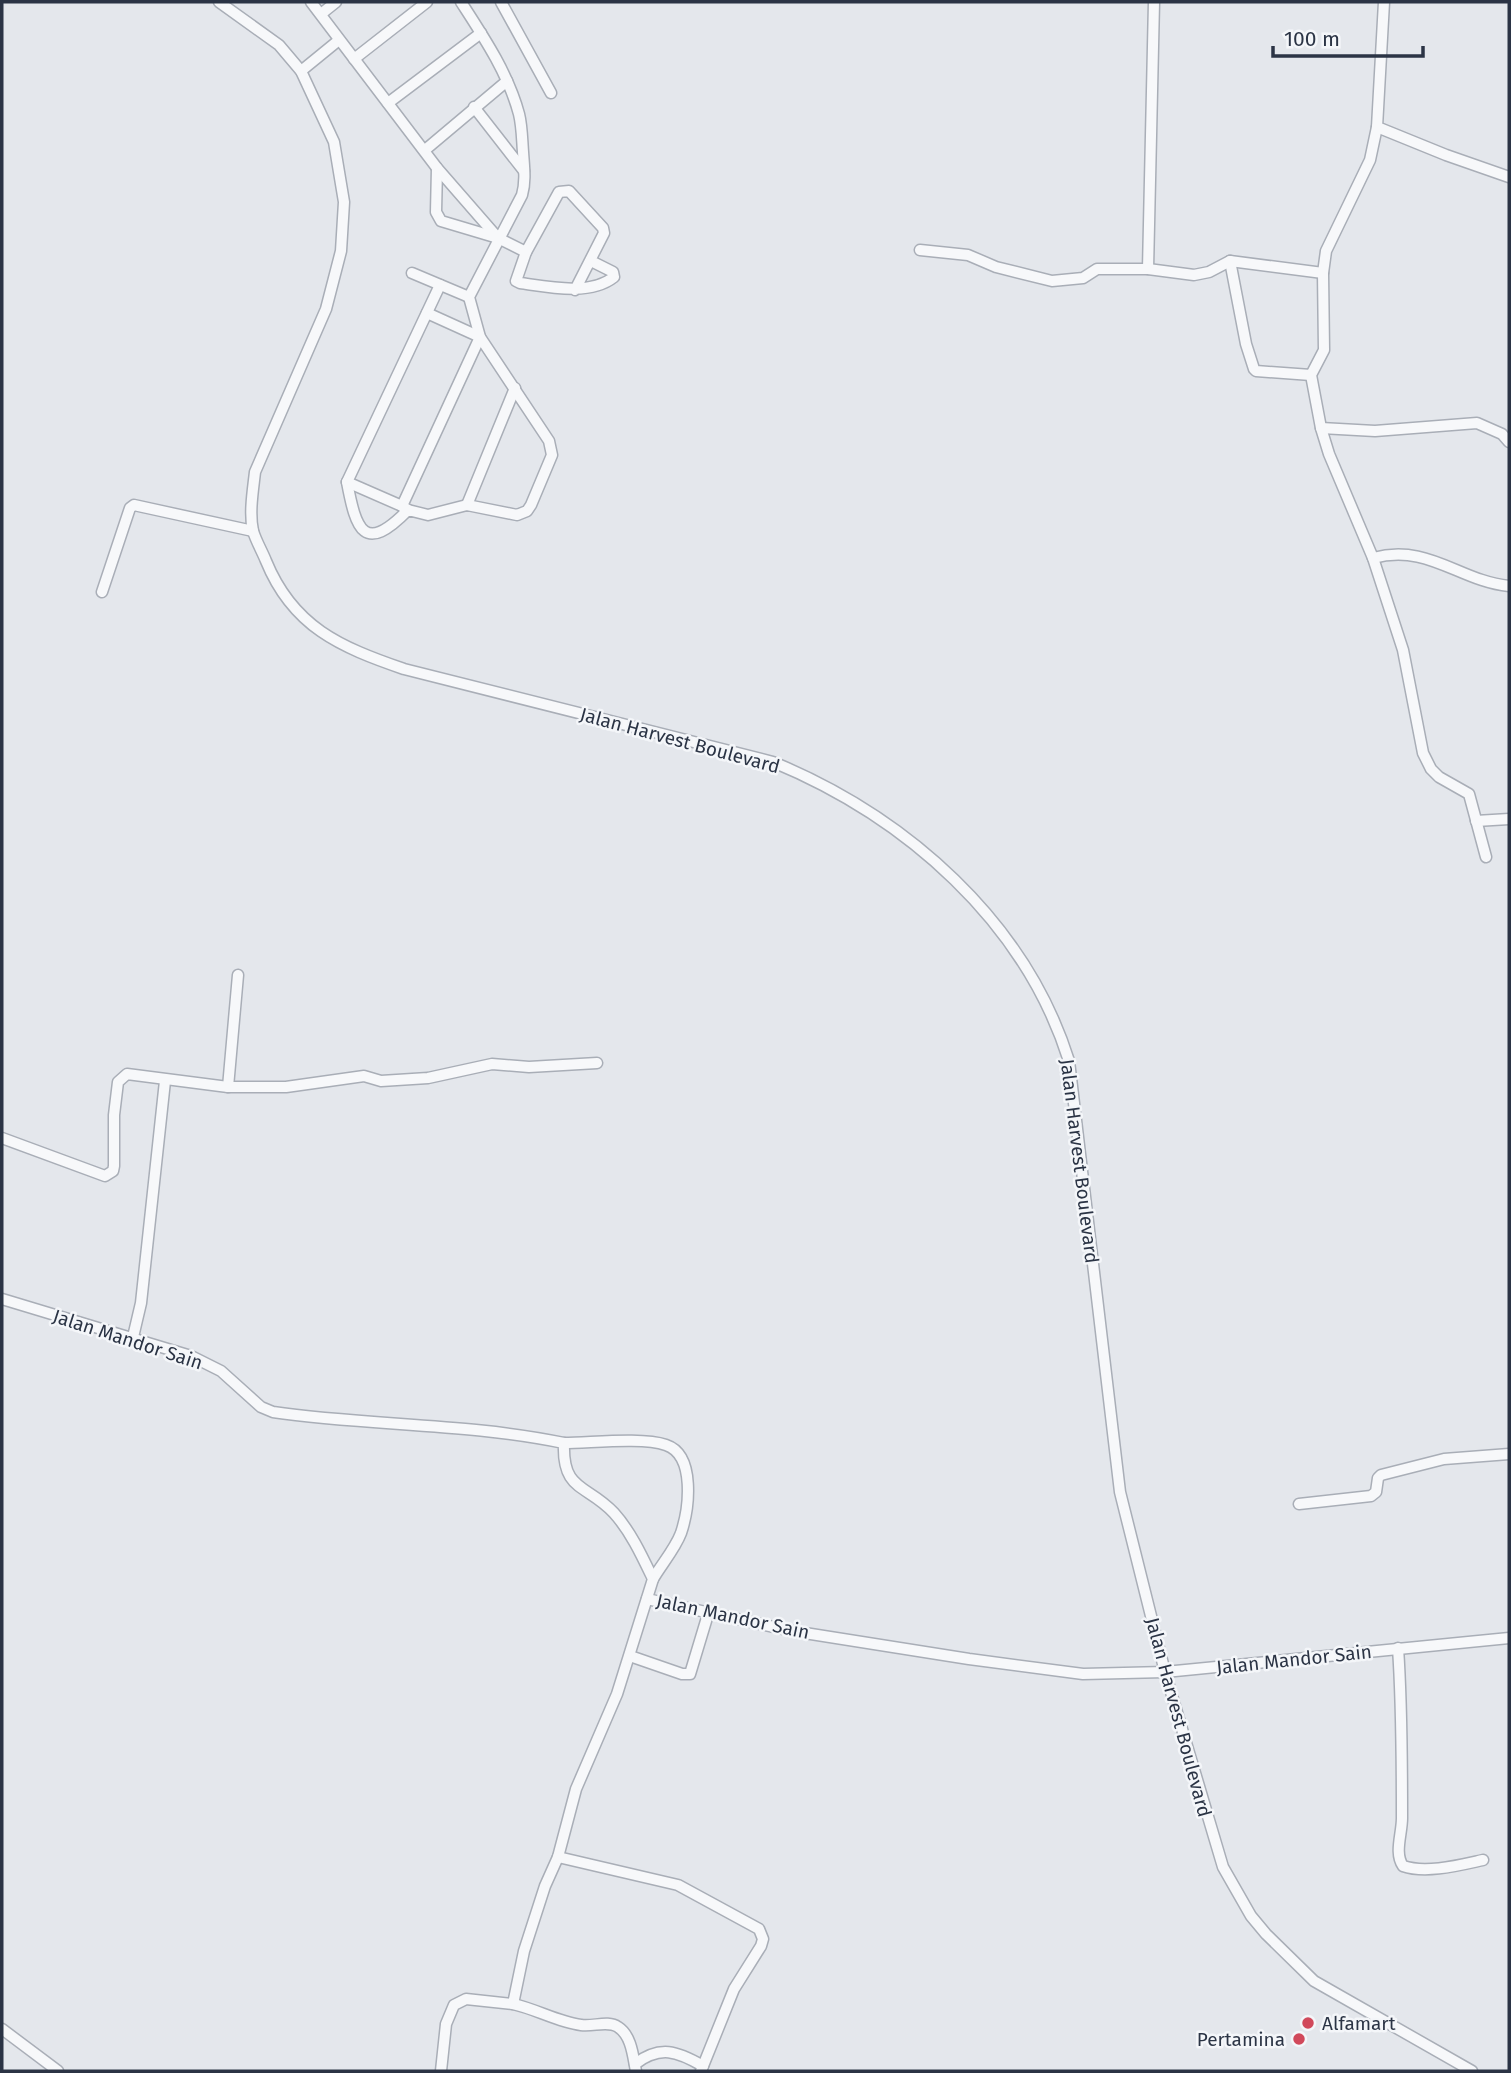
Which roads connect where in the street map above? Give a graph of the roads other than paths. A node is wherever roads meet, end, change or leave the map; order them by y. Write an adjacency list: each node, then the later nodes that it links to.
1 (219, 2): 13 (street, Jalan Harvest Boulevard)
2 (311, 2): 9 (street)
3 (336, 2): 9 (street)
4 (427, 2): 12 (street)
5 (461, 2): 10 (street)
6 (501, 2): 15 (street)
7 (1154, 2): 28 (street)
8 (1384, 2): 18 (street)
9 (321, 14): 11 (street)
10 (481, 33): 14 (street); 16 (street)
11 (339, 40): 12 (street); 13 (street)
12 (354, 59): 16 (street)
13 (302, 71): 43 (street, Jalan Harvest Boulevard)
14 (507, 81): 17 (street); 21 (street)
15 (551, 93)
16 (388, 103): 19 (street)
17 (474, 107): 19 (street); 21 (street)
18 (1377, 127): 22 (street); 30 (street)
19 (425, 150): 20 (street)
20 (437, 168): 23 (street); 23 (street)
21 (524, 171): 23 (street)
22 (1509, 177)
23 (498, 238): 24 (street); 33 (street)
24 (518, 248): 26 (street); 32 (street)
25 (920, 250): 28 (street)
26 (591, 261): 32 (street); 32 (street)
27 (1230, 261): 28 (street); 30 (street); 36 (street)
28 (1148, 268)
29 (412, 273): 31 (street)
30 (1323, 273): 36 (street)
31 (440, 285): 33 (street); 34 (street)
32 (575, 290)
33 (469, 298): 35 (street)
34 (427, 313): 35 (street); 40 (street)
35 (480, 337): 37 (street); 42 (street)
36 (1311, 375): 38 (street)
37 (515, 388): 41 (street); 41 (street)
38 (1321, 428): 39 (street); 44 (street)
39 (1509, 442)
40 (347, 482): 42 (street); 42 (street)
41 (467, 505): 42 (street)
42 (405, 508)
43 (253, 531): 46 (street); 66 (street, Jalan Harvest Boulevard)
44 (1373, 558): 45 (street); 48 (street)
45 (1509, 586)
46 (102, 592)
47 (1509, 819): 48 (street)
48 (1476, 821): 49 (street)
49 (1486, 857)
50 (237, 975): 53 (street)
51 (597, 1063): 53 (street)
52 (165, 1080): 53 (street); 54 (street); 56 (street)
53 (228, 1087)
54 (2, 1138)
55 (2, 1299): 56 (street, Jalan Mandor Sain)
56 (132, 1337): 57 (street, Jalan Mandor Sain)
57 (564, 1443): 60 (street, Jalan Mandor Sain); 60 (street)
58 (1509, 1454): 59 (street)
59 (1298, 1504)
60 (653, 1579): 61 (street, Jalan Mandor Sain)
61 (648, 1599): 62 (street, Jalan Mandor Sain); 65 (street)
62 (709, 1611): 65 (street); 66 (street, Jalan Mandor Sain)
63 (1509, 1638): 64 (street, Jalan Mandor Sain)
64 (1398, 1648): 66 (street, Jalan Mandor Sain); 68 (street)
65 (630, 1656): 67 (street)
66 (1165, 1672): 75 (street, Jalan Harvest Boulevard)
67 (558, 1857): 69 (street); 72 (street)
68 (1483, 1860)
69 (513, 2004): 71 (street); 74 (street)
70 (2, 2029): 73 (street)
71 (635, 2068): 72 (street)
72 (702, 2069)
73 (58, 2071)
74 (441, 2071)
75 (1472, 2071)

